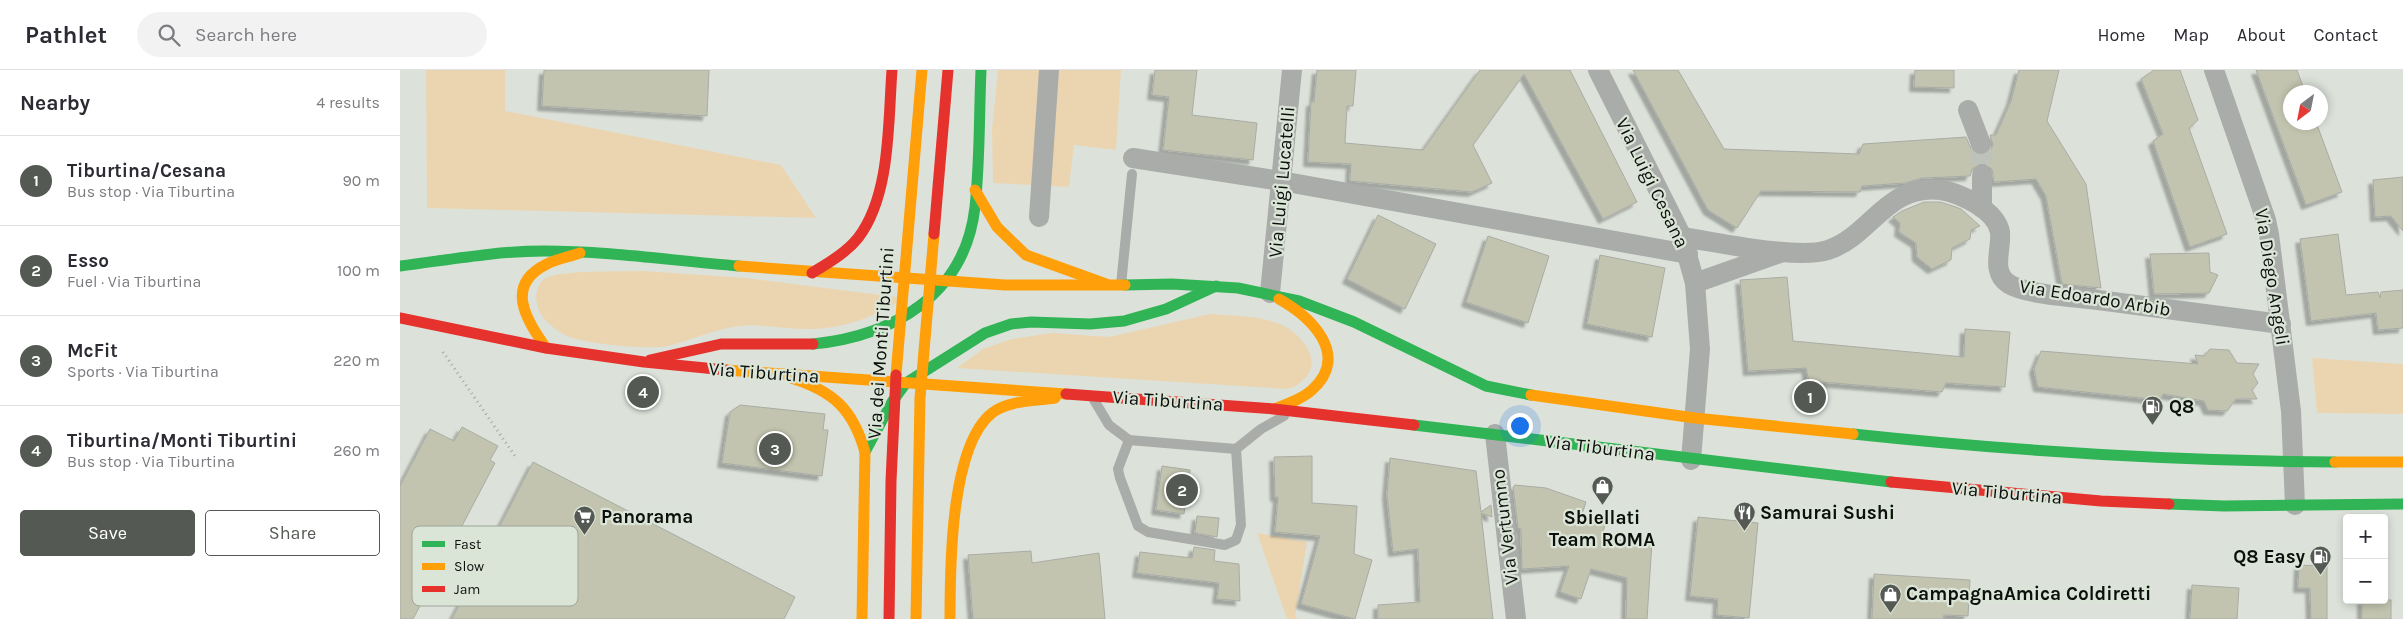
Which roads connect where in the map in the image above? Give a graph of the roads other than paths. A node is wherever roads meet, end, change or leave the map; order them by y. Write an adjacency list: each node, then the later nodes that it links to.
1 (892, 70): 21 (main road)
2 (922, 70): 49 (main road, Via dei Monti Tiburtini, bridge)
3 (948, 70): 50 (main road, bridge)
4 (981, 70): 14 (main road, Via Tiburtina)
5 (1049, 70): 16 (street)
6 (1292, 70): 13 (street, Via Luigi Lucatelli)
7 (1598, 70): 17 (street, Via Luigi Cesana)
8 (2214, 70): 29 (street, Via Diego Angeli)
9 (1968, 110): 10 (street)
10 (1981, 144)
11 (1133, 166): 13 (street, Via Edoardo Arbib); 25 (lane)
12 (1982, 175): 15 (street)
13 (1281, 181): 17 (street, Via Edoardo Arbib); 27 (street, Via Luigi Lucatelli)
14 (975, 190): 22 (main road, Via Tiburtina); 24 (main road)
15 (1982, 208): 18 (street, Via Edoardo Arbib); 29 (street, Via Edoardo Arbib)
16 (1039, 217)
17 (1685, 246): 18 (street, Via Edoardo Arbib); 23 (street, Via Luigi Cesana)
18 (1782, 252): 23 (street, Via Edoardo Arbib)
19 (580, 253): 20 (main road); 21 (main road); 30 (main road)
20 (400, 266)
21 (812, 273): 22 (main road)
22 (946, 282): 24 (main road); 31 (main road, Via Tiburtina)
23 (1696, 283): 38 (street, Via Luigi Cesana)
24 (1106, 284): 25 (main road)
25 (1120, 286): 26 (main road)
26 (1216, 286): 27 (main road); 33 (main road)
27 (1270, 293): 36 (main road); 38 (main road)
28 (400, 318): 30 (main road, Via Tiburtina)
29 (2281, 324): 44 (street, Via Diego Angeli)
30 (546, 348): 31 (main road, Via Tiburtina)
31 (644, 362): 32 (main road, Via Tiburtina)
32 (772, 374): 33 (main road, Via Tiburtina); 42 (main road)
33 (906, 382): 34 (main road, Via Tiburtina); 42 (main road)
34 (1076, 395): 35 (main road, Via Tiburtina); 51 (main road)
35 (1091, 395): 36 (main road, Via Tiburtina); 40 (lane)
36 (1274, 409): 37 (main road, Via Tiburtina)
37 (1292, 411): 39 (main road, Via Tiburtina); 41 (lane)
38 (1695, 418): 43 (street); 44 (main road)
39 (1495, 434): 43 (main road, Via Tiburtina); 52 (street, Via Vertumno)
40 (1129, 440): 41 (lane); 41 (lane)
41 (1236, 449)
42 (864, 452): 48 (main road)
43 (1690, 460): 47 (main road, Via Tiburtina)
44 (2293, 462): 45 (main road); 47 (street)
45 (2403, 462)
46 (2403, 504): 47 (main road, Via Tiburtina)
47 (2294, 505)
48 (862, 619)
49 (889, 619)
50 (916, 619)
51 (950, 619)
52 (1516, 619)

